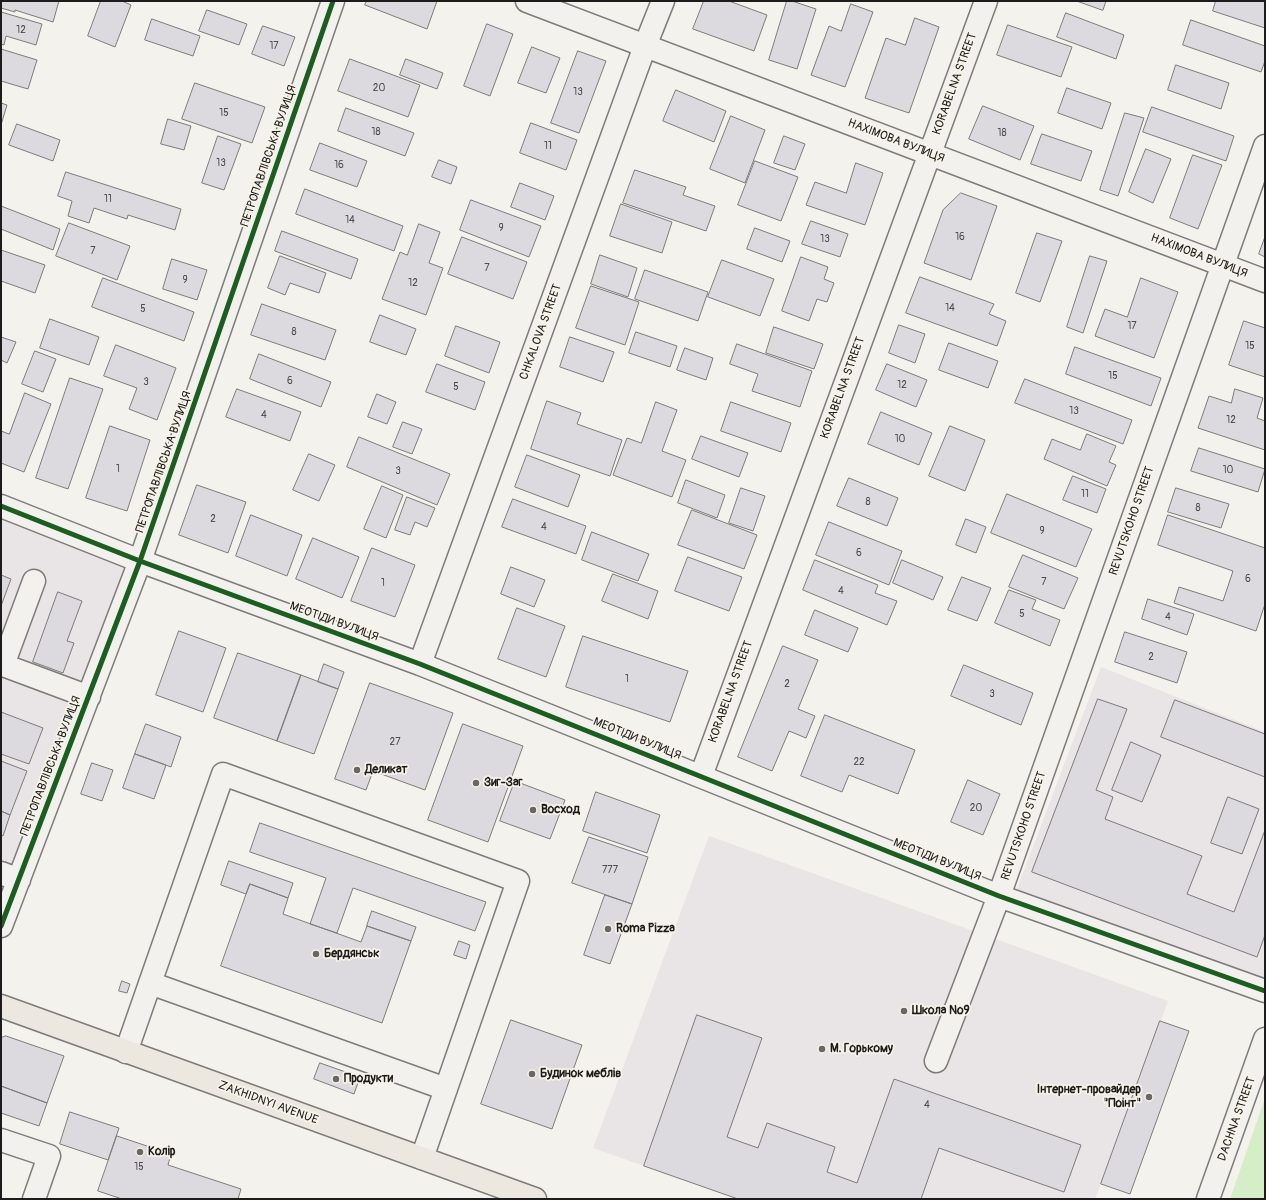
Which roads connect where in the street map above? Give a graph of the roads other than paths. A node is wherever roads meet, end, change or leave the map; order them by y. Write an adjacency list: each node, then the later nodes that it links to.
1 (332, 1): 11 (street, ПЕТРОПАВЛІВСЬКА ВУЛИЦЯ)
2 (527, 1): 5 (street, НАХІМОВА ВУЛИЦЯ)
3 (663, 1): 5 (street, CHKALOVA STREET)
4 (986, 1): 7 (street, KORABELNA STREET)
5 (645, 46): 7 (street, НАХІМОВА ВУЛИЦЯ); 13 (street, CHKALOVA STREET)
6 (1265, 146): 8 (street, REVUTSKOHO STREET)
7 (930, 154): 8 (street, НАХІМОВА ВУЛИЦЯ); 15 (street, KORABELNA STREET)
8 (1222, 265): 9 (street, НАХІМОВА ВУЛИЦЯ); 17 (street, REVUTSKOHO STREET)
9 (1265, 281)
10 (1, 506): 11 (street, МЕОТІДИ ВУЛИЦЯ)
11 (140, 561): 13 (street, МЕОТІДИ ВУЛИЦЯ); 14 (street, ПЕТРОПАВЛІВСЬКА ВУЛИЦЯ)
12 (34, 580): 14 (street)
13 (420, 664): 15 (street, МЕОТІДИ ВУЛИЦЯ)
14 (89, 697): 16 (street, ПЕТРОПАВЛІВСЬКА ВУЛИЦЯ)
15 (701, 776): 17 (street, МЕОТІДИ ВУЛИЦЯ)
16 (10, 877): 18 (street, ПЕТРОПАВЛІВСЬКА ВУЛИЦЯ)
17 (999, 896): 20 (street, МЕОТІДИ ВУЛИЦЯ); 24 (street, REVUTSKOHO STREET)
18 (1, 926)
19 (150, 983): 23 (street); 25 (street); 25 (street)
20 (1265, 991)
21 (1, 1006): 23 (main road, ZAKHIDNYI AVENUE)
22 (1265, 1039): 30 (street, DACHNA STREET)
23 (126, 1052): 27 (main road, ZAKHIDNYI AVENUE)
24 (936, 1061)
25 (446, 1089): 27 (street)
26 (1, 1140): 28 (street)
27 (422, 1158): 29 (main road, ZAKHIDNYI AVENUE)
28 (34, 1199)
29 (535, 1199)
30 (1208, 1199)

